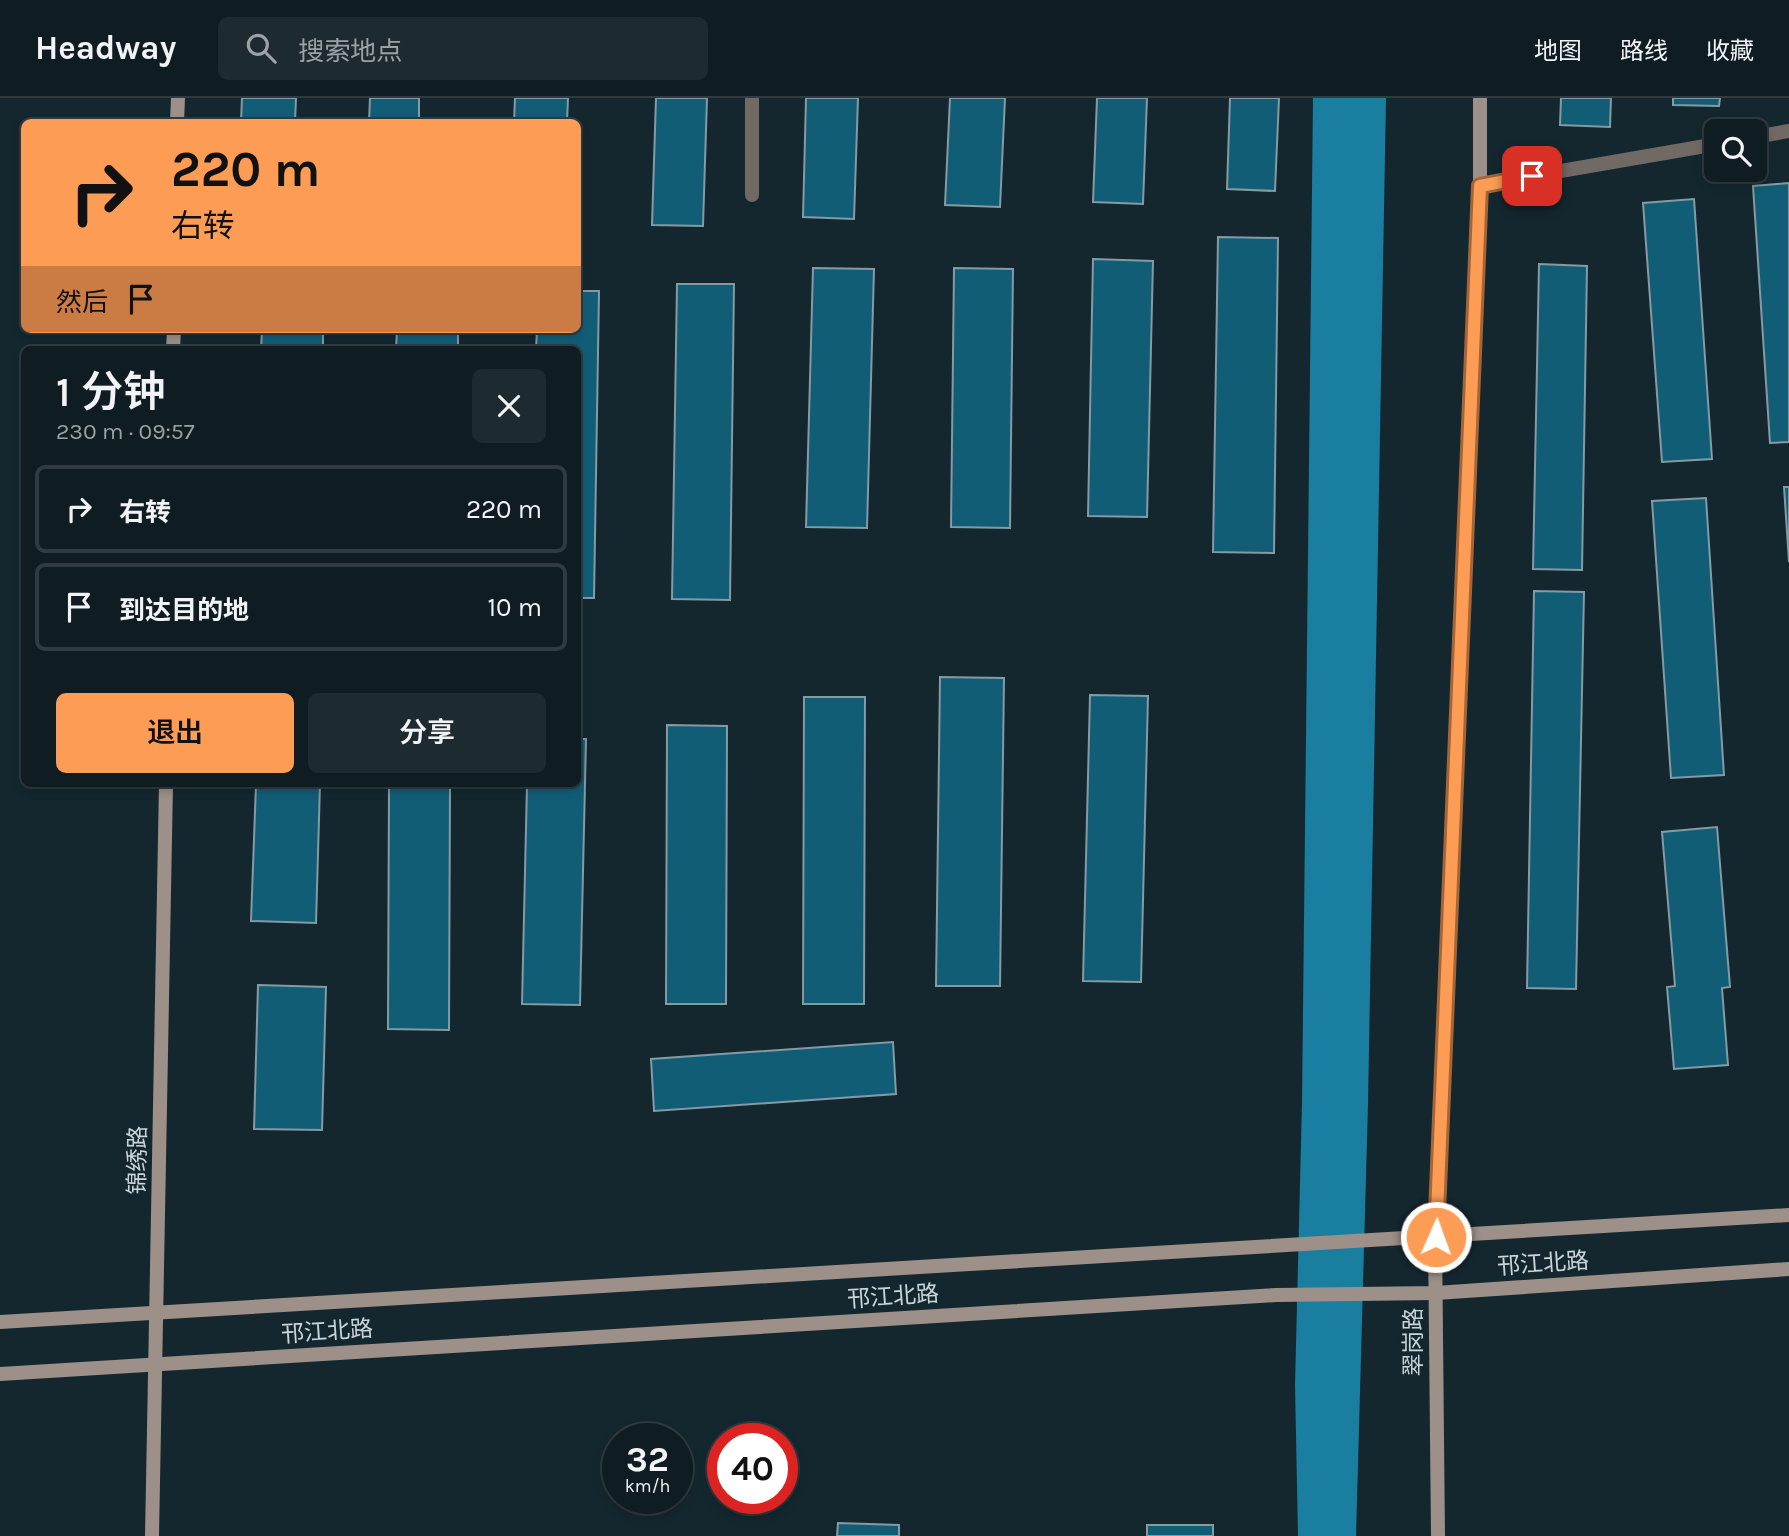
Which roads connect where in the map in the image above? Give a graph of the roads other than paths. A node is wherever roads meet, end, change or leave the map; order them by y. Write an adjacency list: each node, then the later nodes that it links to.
1 (177, 98): 4 (main road)
2 (752, 98): 9 (lane)
3 (1480, 98): 8 (main road, 翠岗路)
4 (177, 119)
5 (1789, 131): 6 (lane)
6 (1767, 135)
7 (1704, 146): 8 (lane)
8 (1480, 186): 12 (main road, 翠岗路)
9 (752, 195)
10 (166, 787): 15 (main road, 锦绣路)
11 (1789, 1215): 12 (main road, 邗江北路)
12 (1436, 1237): 14 (main road, 翠岗路); 15 (main road, 邗江北路)
13 (1789, 1269): 14 (main road, 邗江北路)
14 (1436, 1293): 17 (main road, 邗江北路); 20 (main road, 翠岗路)
15 (158, 1312): 16 (main road, 邗江北路); 17 (main road, 锦绣路)
16 (0, 1322)
17 (156, 1365): 18 (main road, 邗江北路); 19 (main road, 锦绣路)
18 (0, 1374)
19 (152, 1536)
20 (1438, 1536)

